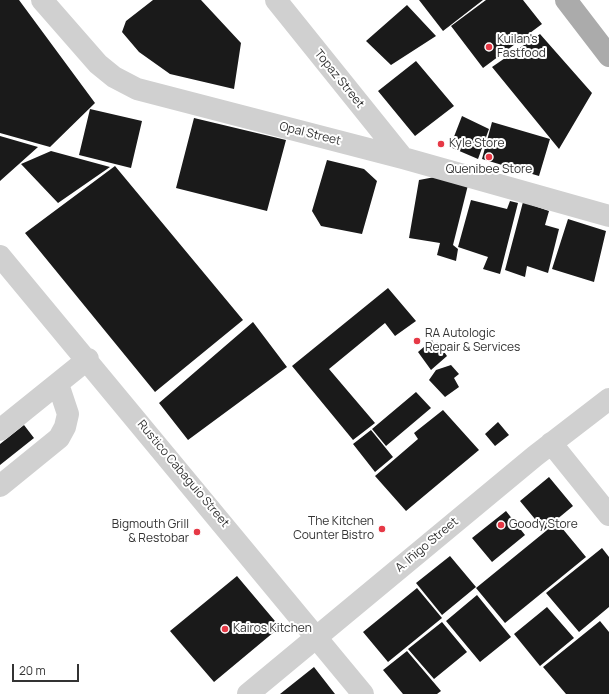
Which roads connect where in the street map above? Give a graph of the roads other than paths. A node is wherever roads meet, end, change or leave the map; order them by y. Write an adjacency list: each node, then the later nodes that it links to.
1 (42, 0): 5 (street, Opal Street)
2 (276, 0): 5 (street, Topaz Street)
3 (566, 0): 4 (main road)
4 (609, 56)
5 (403, 158): 6 (street, Opal Street)
6 (609, 216)
7 (4, 268): 8 (street, Rustico Cabaguio Street)
8 (88, 359): 9 (street); 15 (street, Rustico Cabaguio Street)
9 (58, 384): 11 (street); 13 (street)
10 (609, 399): 12 (street, A. Iñigo Street)
11 (0, 430)
12 (551, 443): 14 (street); 15 (street, A. Iñigo Street)
13 (0, 486)
14 (609, 515)
15 (316, 636): 16 (street, A. Iñigo Street); 17 (street, Rustico Cabaguio Street)
16 (248, 694)
17 (363, 694)

